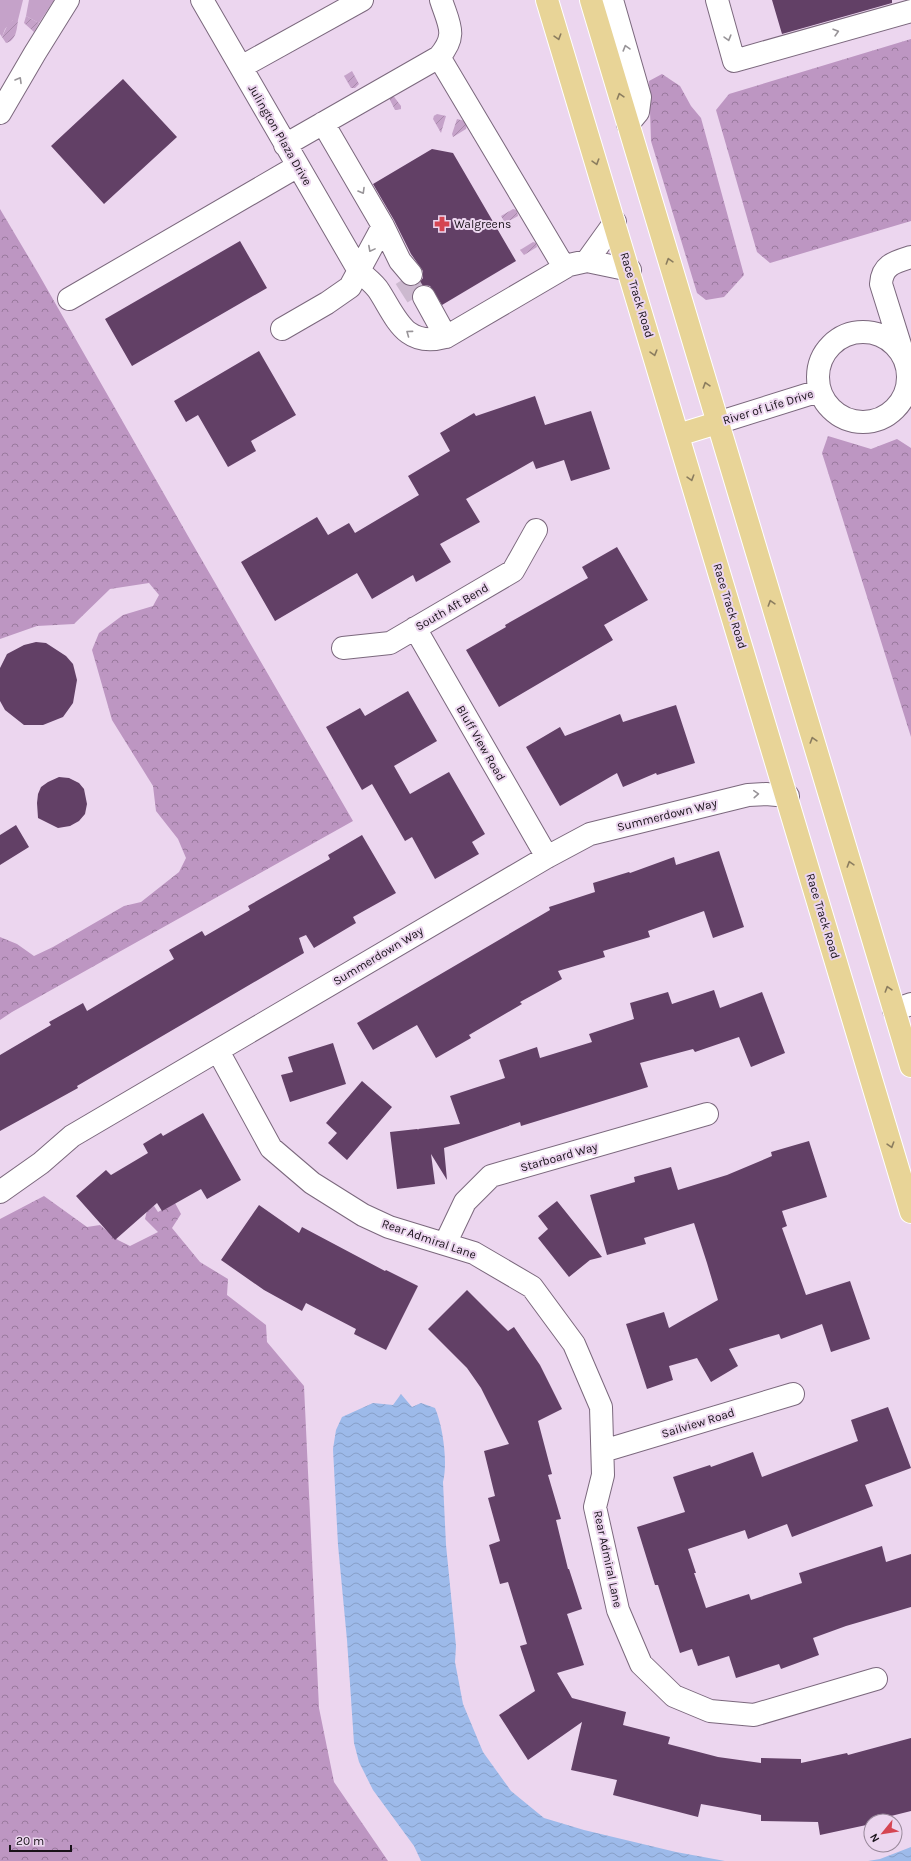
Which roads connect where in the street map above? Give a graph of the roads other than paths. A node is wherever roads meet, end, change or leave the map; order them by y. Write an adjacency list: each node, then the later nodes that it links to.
1 (68, 0): 12 (street, one-way to 1)
2 (202, 0): 11 (street, Julington Plaza Drive)
3 (362, 0): 11 (street)
4 (441, 0): 10 (street)
5 (547, 0): 17 (main road, Race Track Road, one-way to 17)
6 (591, 0): 14 (main road, one-way to 6)
7 (612, 0): 14 (street, one-way to 7)
8 (717, 0): 9 (street, one-way to 9)
9 (911, 11)
10 (439, 57): 13 (street); 21 (street)
11 (240, 67): 15 (street, Julington Plaza Drive)
12 (2, 104)
13 (323, 123): 15 (street); 18 (street, one-way to 18)
14 (628, 124): 31 (main road, one-way to 14)
15 (285, 145): 16 (street, Julington Plaza Drive)
16 (298, 166): 23 (street, Julington Plaza Drive); 25 (street)
17 (615, 222): 20 (street); 22 (main road, Race Track Road)
18 (383, 226): 23 (street, one-way to 23); 24 (street)
19 (911, 257): 29 (street, River of Life Drive)
20 (587, 261): 21 (street); 22 (street)
21 (564, 267): 28 (street)
22 (630, 270): 32 (main road, Race Track Road, one-way to 32)
23 (359, 271): 27 (street); 28 (street, Julington Plaza Drive, one-way to 23)
24 (405, 271)
25 (69, 299)
26 (425, 302): 28 (street)
27 (282, 329)
28 (446, 337)
29 (909, 372): 30 (street, River of Life Drive); 30 (street, River of Life Drive)
30 (819, 391): 31 (street, River of Life Drive)
31 (717, 423): 32 (main road); 38 (main road, one-way to 31)
32 (678, 435): 36 (main road, Race Track Road, one-way to 36)
33 (536, 530): 34 (street, South Aft Bend)
34 (415, 628): 35 (street, South Aft Bend); 37 (street, Bluff View Road)
35 (343, 648)
36 (788, 796): 37 (street, Summerdown Way, one-way to 36); 43 (main road, Race Track Road, one-way to 43)
37 (547, 857): 39 (street, Summerdown Way)
38 (902, 1007): 40 (main road)
39 (218, 1051): 42 (street, Summerdown Way); 44 (street, Rear Admiral Lane)
40 (911, 1066)
41 (707, 1114): 44 (street, Starboard Way)
42 (0, 1192)
43 (911, 1212)
44 (444, 1244): 46 (street, Rear Admiral Lane)
45 (793, 1394): 46 (street, Sailview Road)
46 (603, 1451): 47 (street, Rear Admiral Lane)
47 (876, 1679)

